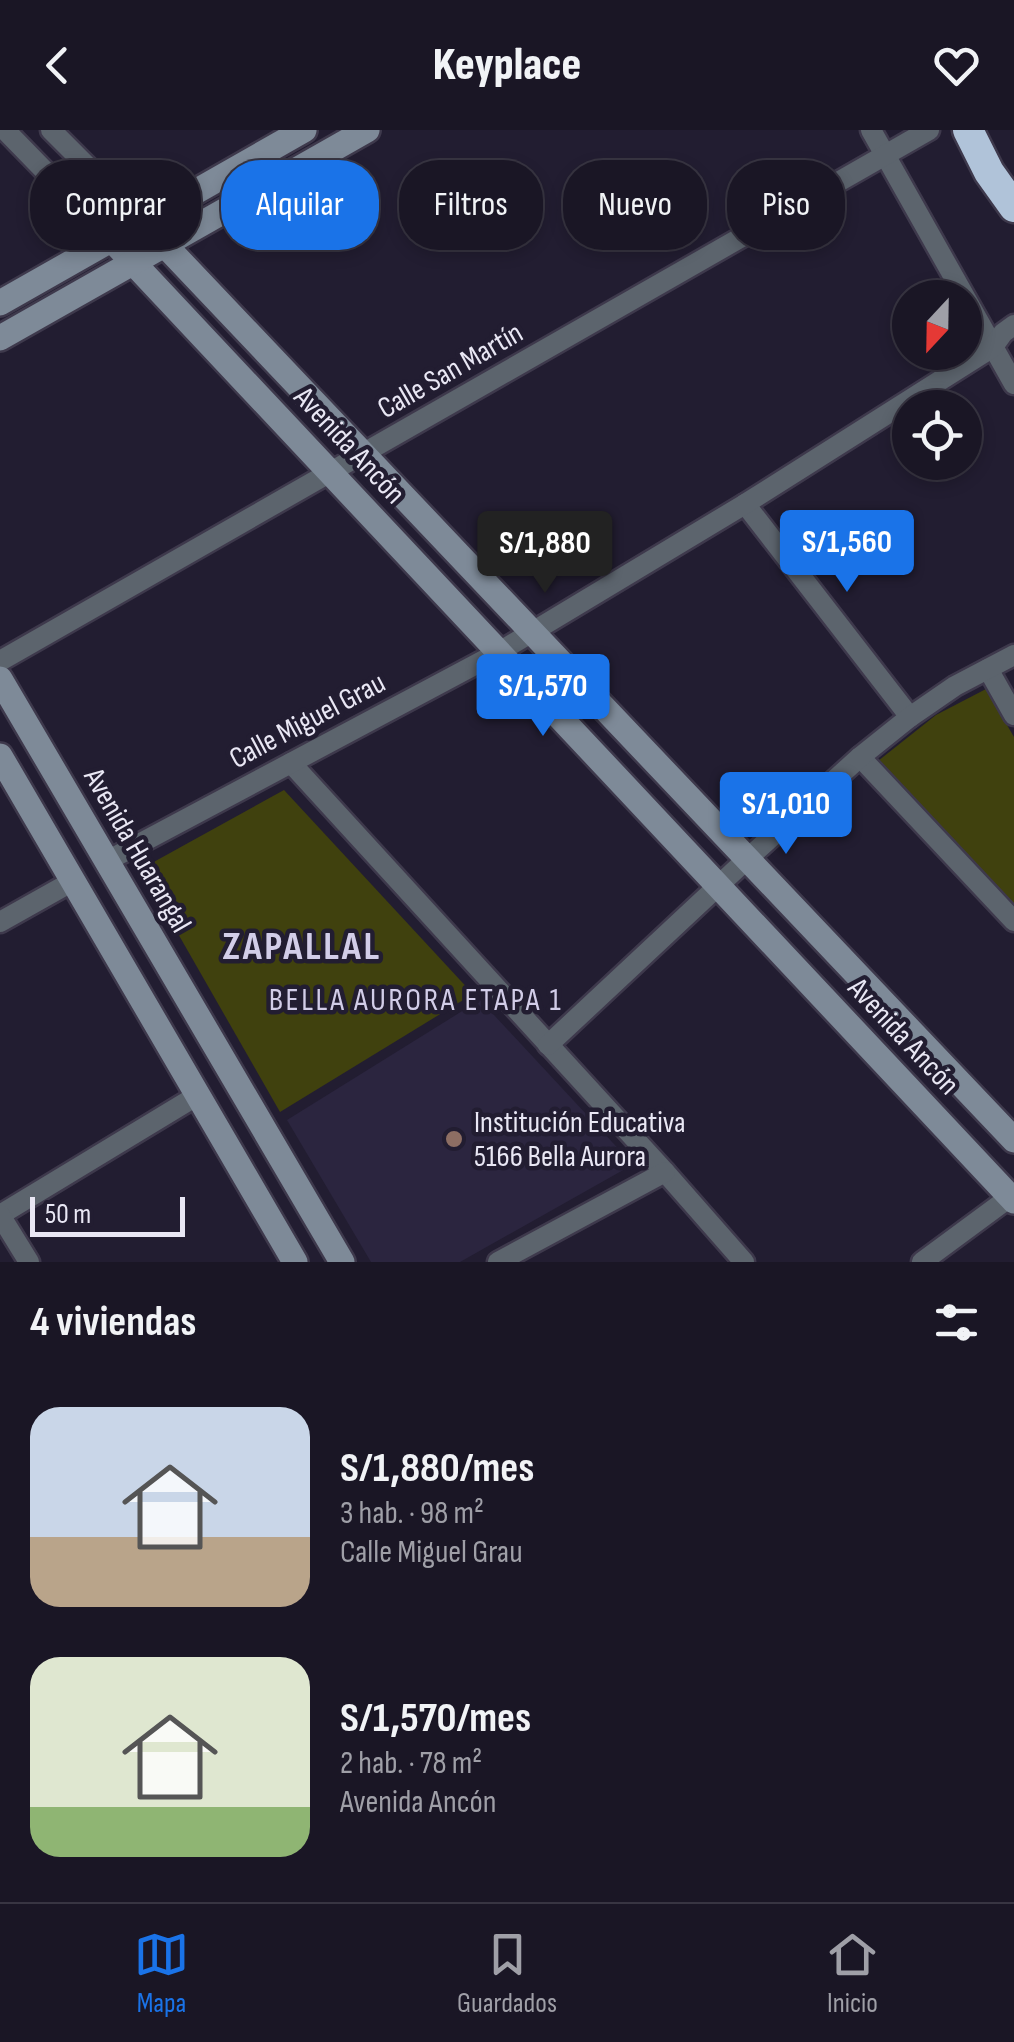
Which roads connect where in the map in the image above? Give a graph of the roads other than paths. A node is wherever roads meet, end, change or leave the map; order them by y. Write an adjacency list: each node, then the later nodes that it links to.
1 (5, 130): 9 (street, Avenida Ancón)
2 (50, 130): 10 (street, Avenida Ancón)
3 (304, 130): 11 (street)
4 (368, 130): 13 (street)
5 (871, 130): 8 (street)
6 (929, 130): 8 (street, Calle San Martín)
7 (968, 130): 12 (highway)
8 (885, 155): 22 (street); 24 (street, Calle San Martín)
9 (34, 160)
10 (80, 160)
11 (201, 189)
12 (1014, 207)
13 (201, 225)
14 (94, 250): 19 (street)
15 (122, 250): 18 (street, Avenida Ancón)
16 (156, 250): 18 (street)
17 (170, 250): 24 (street, Avenida Ancón)
18 (134, 262): 21 (street); 25 (street, Avenida Ancón)
19 (0, 303)
20 (1014, 326): 22 (street, Calle Miguel Grau)
21 (0, 338)
22 (994, 348): 23 (street); 26 (street, Calle Miguel Grau)
23 (1014, 384)
24 (364, 454): 25 (street, Calle San Martín); 27 (street, Avenida Ancón)
25 (331, 473): 28 (street, Avenida Ancón); 30 (street, Calle San Martín)
26 (745, 504): 27 (street, Calle Miguel Grau); 34 (street)
27 (533, 632): 28 (street, Calle Miguel Grau); 38 (street, Avenida Ancón)
28 (499, 652): 37 (street, Calle Miguel Grau); 41 (street, Avenida Ancón)
29 (1014, 655): 31 (street)
30 (0, 661)
31 (988, 668): 33 (street); 34 (street)
32 (0, 679): 39 (street, Avenida Huarangal)
33 (1014, 714)
34 (910, 717): 36 (street)
35 (0, 756): 40 (street)
36 (860, 757): 38 (street); 43 (street)
37 (291, 763): 39 (street, Calle Miguel Grau); 44 (street)
38 (747, 858): 41 (street); 46 (street, Avenida Ancón)
39 (107, 861): 52 (street, Avenida Huarangal)
40 (72, 881): 42 (street); 45 (street)
41 (718, 886): 44 (street); 48 (street, Avenida Ancón)
42 (0, 922)
43 (1014, 922)
44 (548, 1046): 47 (street)
45 (198, 1095): 49 (street); 51 (street)
46 (1014, 1140)
47 (665, 1172): 53 (street); 54 (street)
48 (1012, 1199): 55 (street)
49 (0, 1215): 50 (street)
50 (28, 1262)
51 (295, 1262)
52 (342, 1262)
53 (498, 1262)
54 (744, 1262)
55 (922, 1262)

